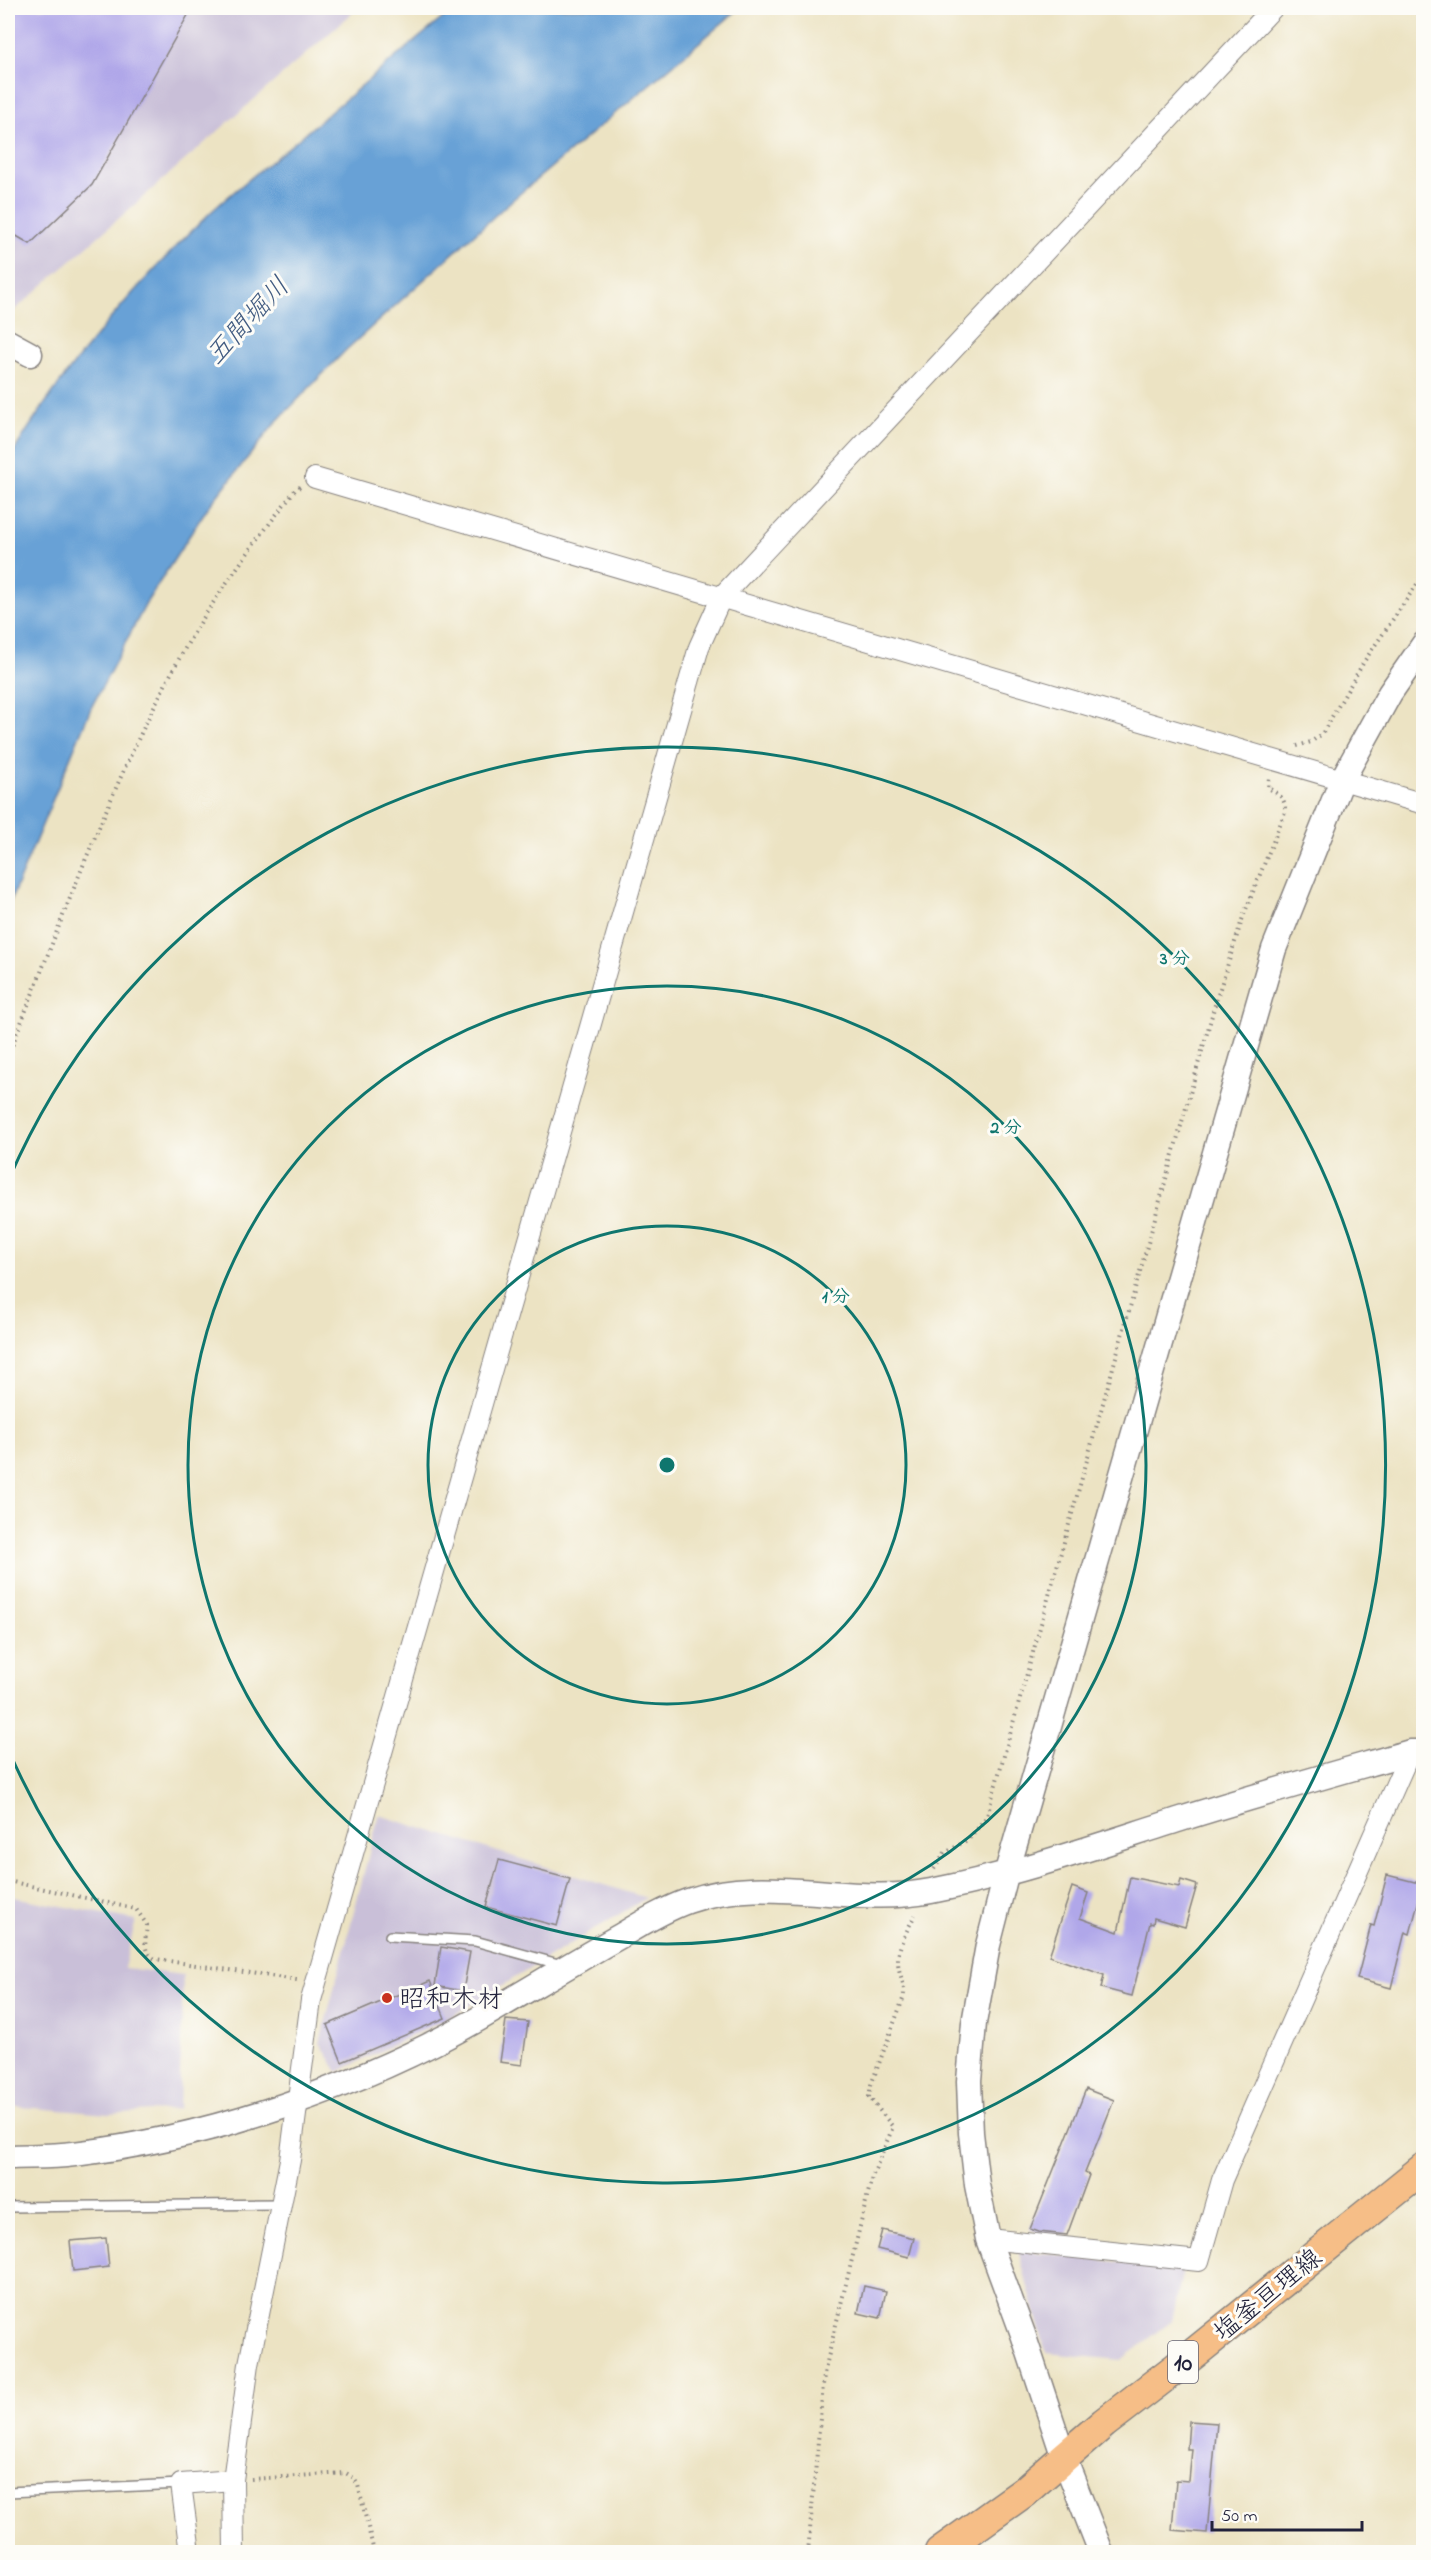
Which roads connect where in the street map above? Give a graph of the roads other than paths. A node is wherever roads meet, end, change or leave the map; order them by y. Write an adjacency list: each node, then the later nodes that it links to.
1 (1273, 8): 5 (street)
2 (8, 342): 3 (street)
3 (30, 354)
4 (315, 478): 5 (street)
5 (722, 596): 7 (street); 13 (street)
6 (1424, 644): 7 (street)
7 (1342, 780): 8 (street); 10 (street)
8 (1424, 804)
9 (1417, 1752): 10 (street); 18 (street)
10 (1006, 1875): 12 (street); 18 (street)
11 (390, 1936): 12 (lane)
12 (566, 1966): 13 (street)
13 (298, 2099): 14 (street); 16 (street)
14 (8, 2157)
15 (1424, 2168): 19 (main road, 塩釜亘理線 / 10)
16 (281, 2204): 17 (lane); 20 (street)
17 (8, 2207)
18 (988, 2239): 19 (street)
19 (1064, 2458): 25 (main road, 塩釜亘理線 / 10); 26 (street)
20 (233, 2480): 21 (street); 24 (street)
21 (181, 2484): 22 (lane); 23 (street)
22 (8, 2492)
23 (190, 2553)
24 (234, 2553)
25 (940, 2553)
26 (1101, 2553)

